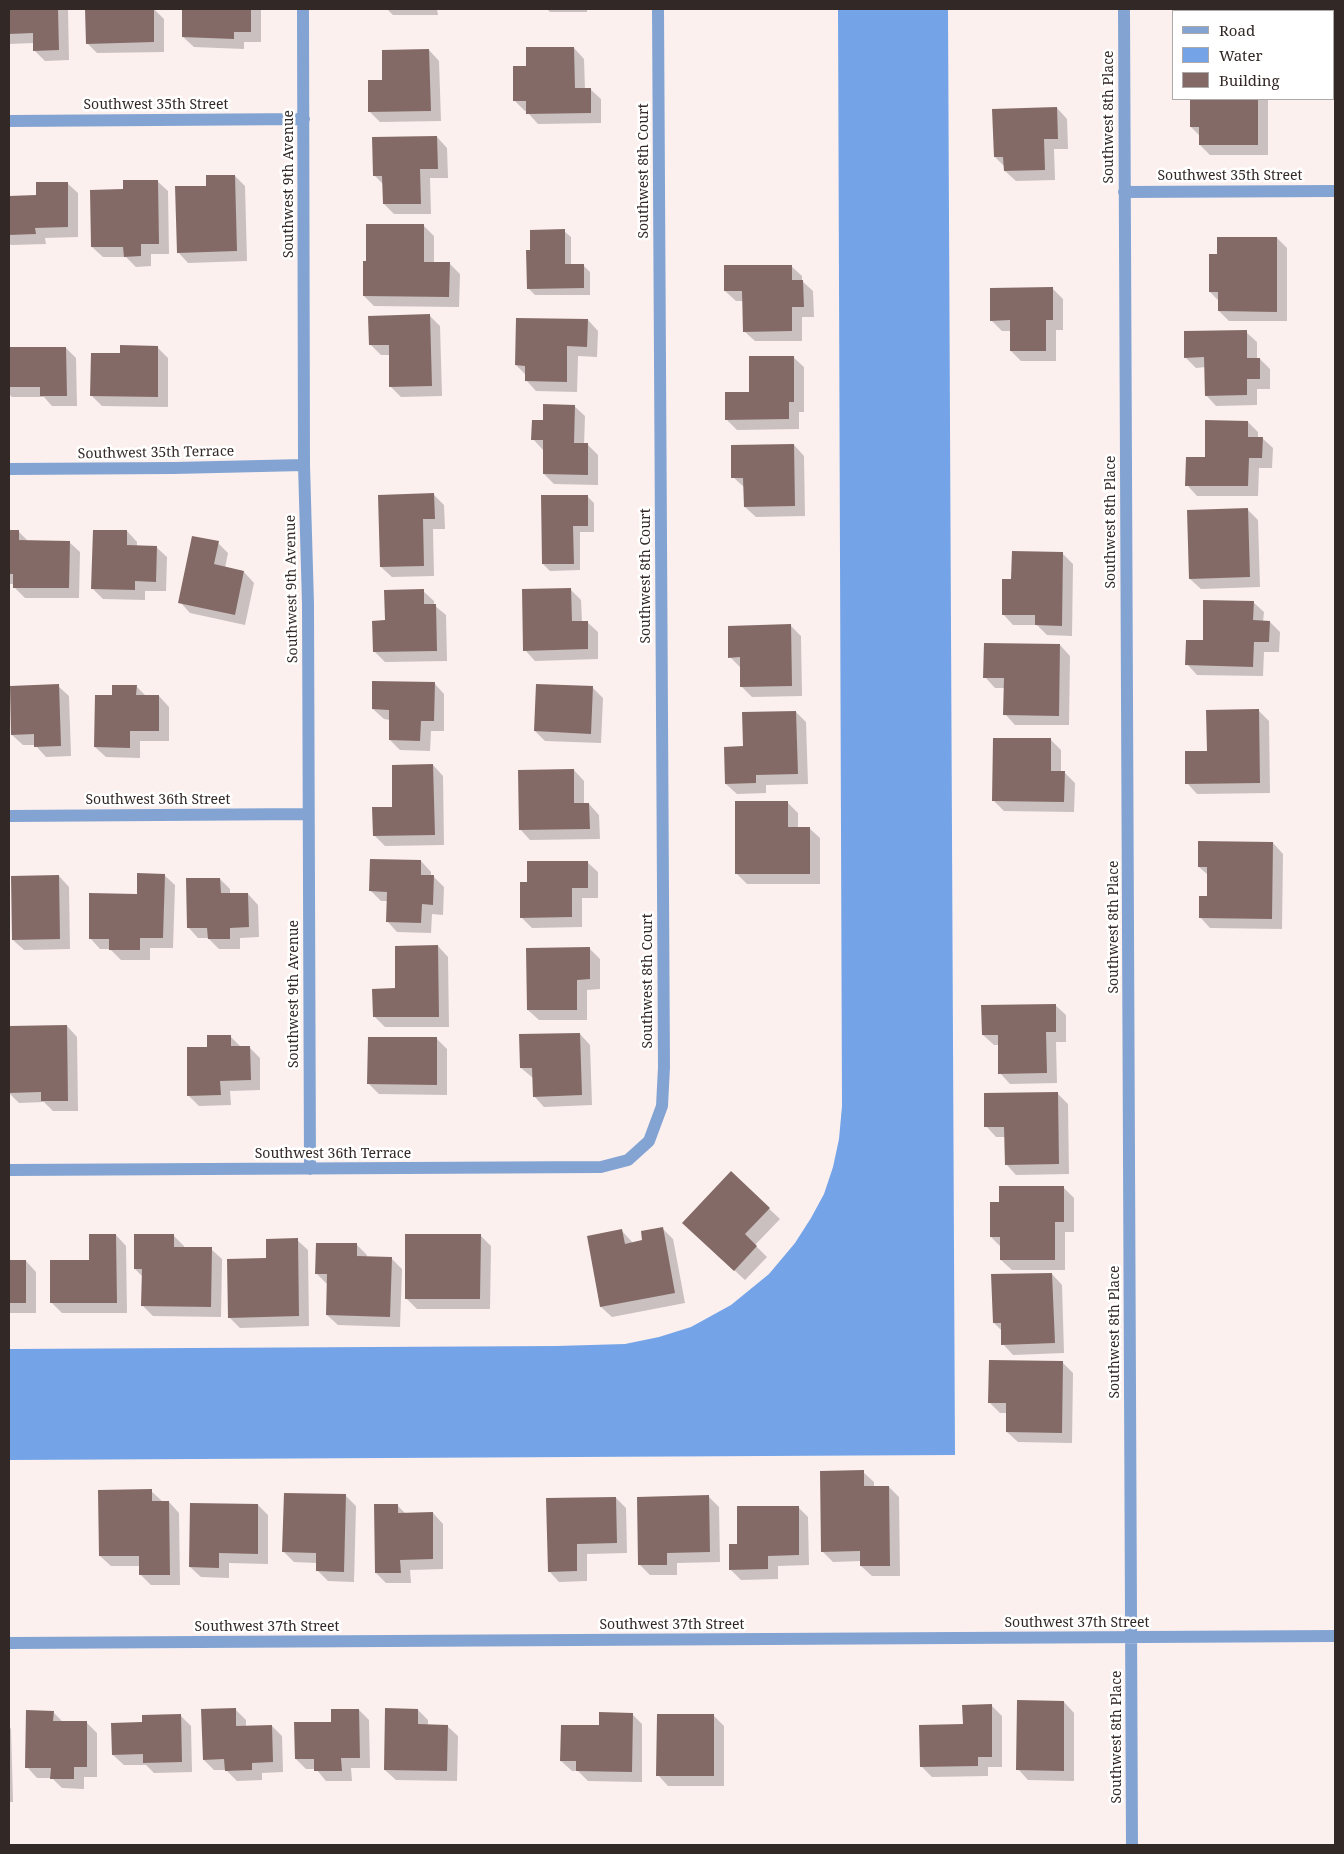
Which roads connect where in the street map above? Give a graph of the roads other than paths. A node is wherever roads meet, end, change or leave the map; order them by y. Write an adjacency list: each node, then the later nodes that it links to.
1 (304, 9): 4 (street, Southwest 9th Avenue)
2 (658, 9): 12 (street, Southwest 8th Court)
3 (1124, 9): 7 (street, Southwest 8th Place)
4 (304, 119): 5 (street, Southwest 35th Street); 8 (street, Southwest 9th Avenue)
5 (9, 121)
6 (1335, 191): 7 (street, Southwest 35th Street)
7 (1124, 192): 16 (street, Southwest 8th Place)
8 (304, 465): 9 (street, Southwest 35th Terrace); 10 (street, Southwest 9th Avenue)
9 (9, 469)
10 (308, 814): 11 (street, Southwest 36th Street); 13 (street, Southwest 9th Avenue)
11 (9, 816)
12 (649, 1141): 13 (street, Southwest 36th Terrace)
13 (310, 1169): 14 (street, Southwest 36th Terrace)
14 (9, 1170)
15 (1335, 1636): 16 (street, Southwest 37th Street)
16 (1131, 1638): 17 (street, Southwest 37th Street); 18 (street, Southwest 8th Place)
17 (9, 1643)
18 (1132, 1845)

